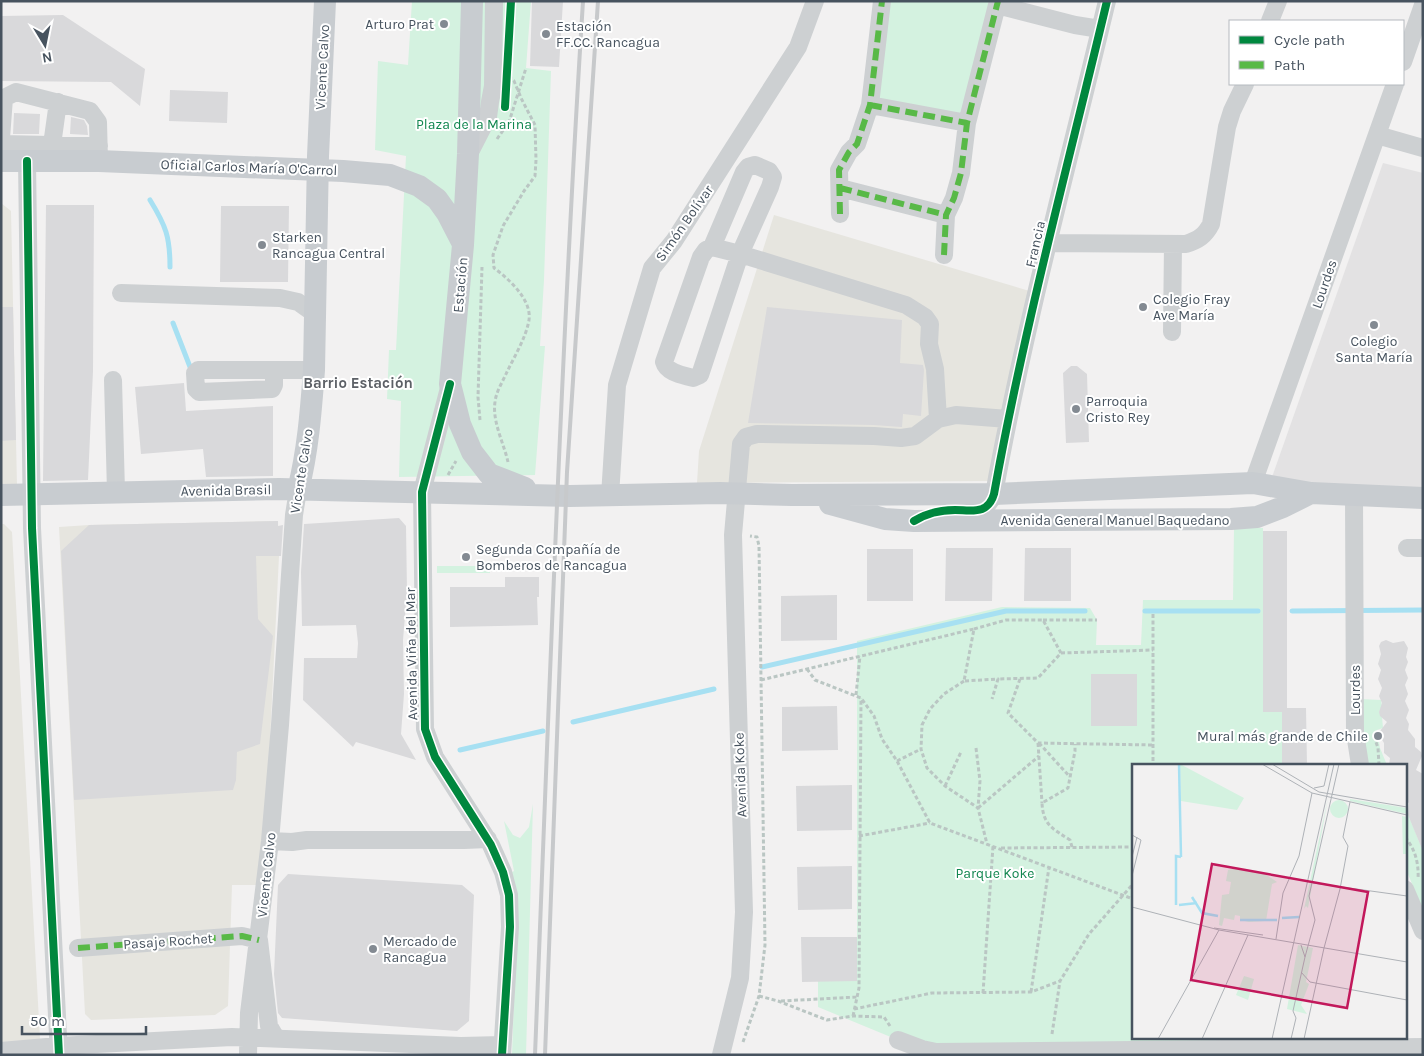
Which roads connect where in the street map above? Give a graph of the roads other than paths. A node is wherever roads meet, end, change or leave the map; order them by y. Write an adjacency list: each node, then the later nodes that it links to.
1 (325, 1): 27 (main road, Vicente Calvo)
2 (472, 1): 24 (main road, Estación)
3 (494, 1): 24 (street)
4 (815, 1): 60 (street, Simón Bolívar)
5 (882, 1): 16 (street)
6 (1107, 1): 11 (street, Francia)
7 (1278, 1): 10 (street)
8 (998, 3): 11 (street); 17 (street)
9 (1423, 5): 12 (street)
10 (1270, 20)
11 (1100, 29): 31 (street, Francia)
12 (1404, 59)
13 (1245, 85): 32 (street)
14 (1395, 85): 18 (street, Lourdes)
15 (58, 102): 19 (street); 21 (street); 23 (street)
16 (870, 105): 17 (street); 28 (street)
17 (967, 123): 30 (street)
18 (1377, 135): 22 (street); 48 (street, Lourdes)
19 (1, 138)
20 (1, 144): 21 (street)
21 (52, 145): 23 (street)
22 (1423, 148)
23 (99, 154): 26 (main road, Oficial Carlos María O'Carrol); 27 (main road, Oficial Carlos María O'Carrol)
24 (468, 154): 33 (main road, Estación)
25 (1, 161): 26 (main road, Oficial Carlos María O'Carrol)
26 (27, 161): 53 (street)
27 (318, 170): 33 (main road, Oficial Carlos María O'Carrol); 37 (main road, Vicente Calvo)
28 (840, 188): 29 (street); 30 (street)
29 (840, 214)
30 (946, 214): 36 (street)
31 (1048, 243): 32 (street); 46 (street, Francia)
32 (1173, 244): 41 (street)
33 (463, 245): 45 (main road, Estación)
34 (712, 247): 35 (street); 35 (street); 35 (street)
35 (740, 254): 47 (street)
36 (944, 255)
37 (316, 284): 39 (street); 40 (main road, Vicente Calvo)
38 (121, 293): 39 (street)
39 (280, 298): 40 (street)
40 (315, 314): 43 (main road, Vicente Calvo)
41 (1172, 332)
42 (274, 370): 43 (street)
43 (314, 370): 49 (main road, Vicente Calvo)
44 (113, 380): 50 (street)
45 (450, 384): 51 (street, Avenida Viña del Mar); 59 (main road, Estación)
46 (1008, 418): 47 (street); 55 (street, Francia)
47 (938, 419): 54 (street, Avenida Koke)
48 (1253, 483): 52 (main road, Avenida General Manuel Baquedano); 55 (main road, Avenida General Manuel Baquedano)
49 (298, 490): 50 (main road, Avenida Brasil); 51 (main road, Avenida Brasil); 65 (street, Vicente Calvo)
50 (116, 492): 53 (main road, Avenida Brasil)
51 (432, 492): 59 (main road, Avenida Brasil); 64 (street, Avenida Viña del Mar)
52 (1311, 493): 58 (main road, Avenida General Manuel Baquedano); 62 (main road, Avenida General Manuel Baquedano)
53 (31, 494): 56 (main road, Avenida Brasil); 75 (street)
54 (737, 494): 57 (main road, Avenida General Manuel Baquedano); 60 (main road, Avenida General Manuel Baquedano); 82 (street, Avenida Koke)
55 (994, 494): 57 (main road, Avenida General Manuel Baquedano); 62 (street, Avenida General Manuel Baquedano)
56 (1, 495)
57 (792, 495): 62 (main road, Avenida General Manuel Baquedano)
58 (1354, 495): 61 (main road, Avenida General Manuel Baquedano); 63 (street, Lourdes)
59 (570, 496): 60 (main road, Avenida General Manuel Baquedano)
60 (610, 496)
61 (1423, 498)
62 (914, 521)
63 (1360, 764)
64 (488, 839): 65 (street); 77 (street, Avenida Viña del Mar)
65 (270, 841): 68 (street, Vicente Calvo)
66 (1411, 885): 67 (street)
67 (1417, 930)
68 (259, 940): 69 (street, Pasaje Rochet); 70 (street, Vicente Calvo); 72 (street, Vicente Calvo)
69 (78, 948)
70 (284, 1039): 72 (street); 76 (street); 81 (street, Vicente Calvo)
71 (898, 1040): 80 (street)
72 (247, 1046): 75 (street)
73 (1423, 1048): 78 (street)
74 (1, 1050): 75 (street)
75 (58, 1050)
76 (455, 1050): 77 (street)
77 (502, 1050)
78 (1315, 1052): 79 (street)
79 (1154, 1053): 80 (street)
80 (1018, 1054)
81 (304, 1055)
82 (721, 1055)

